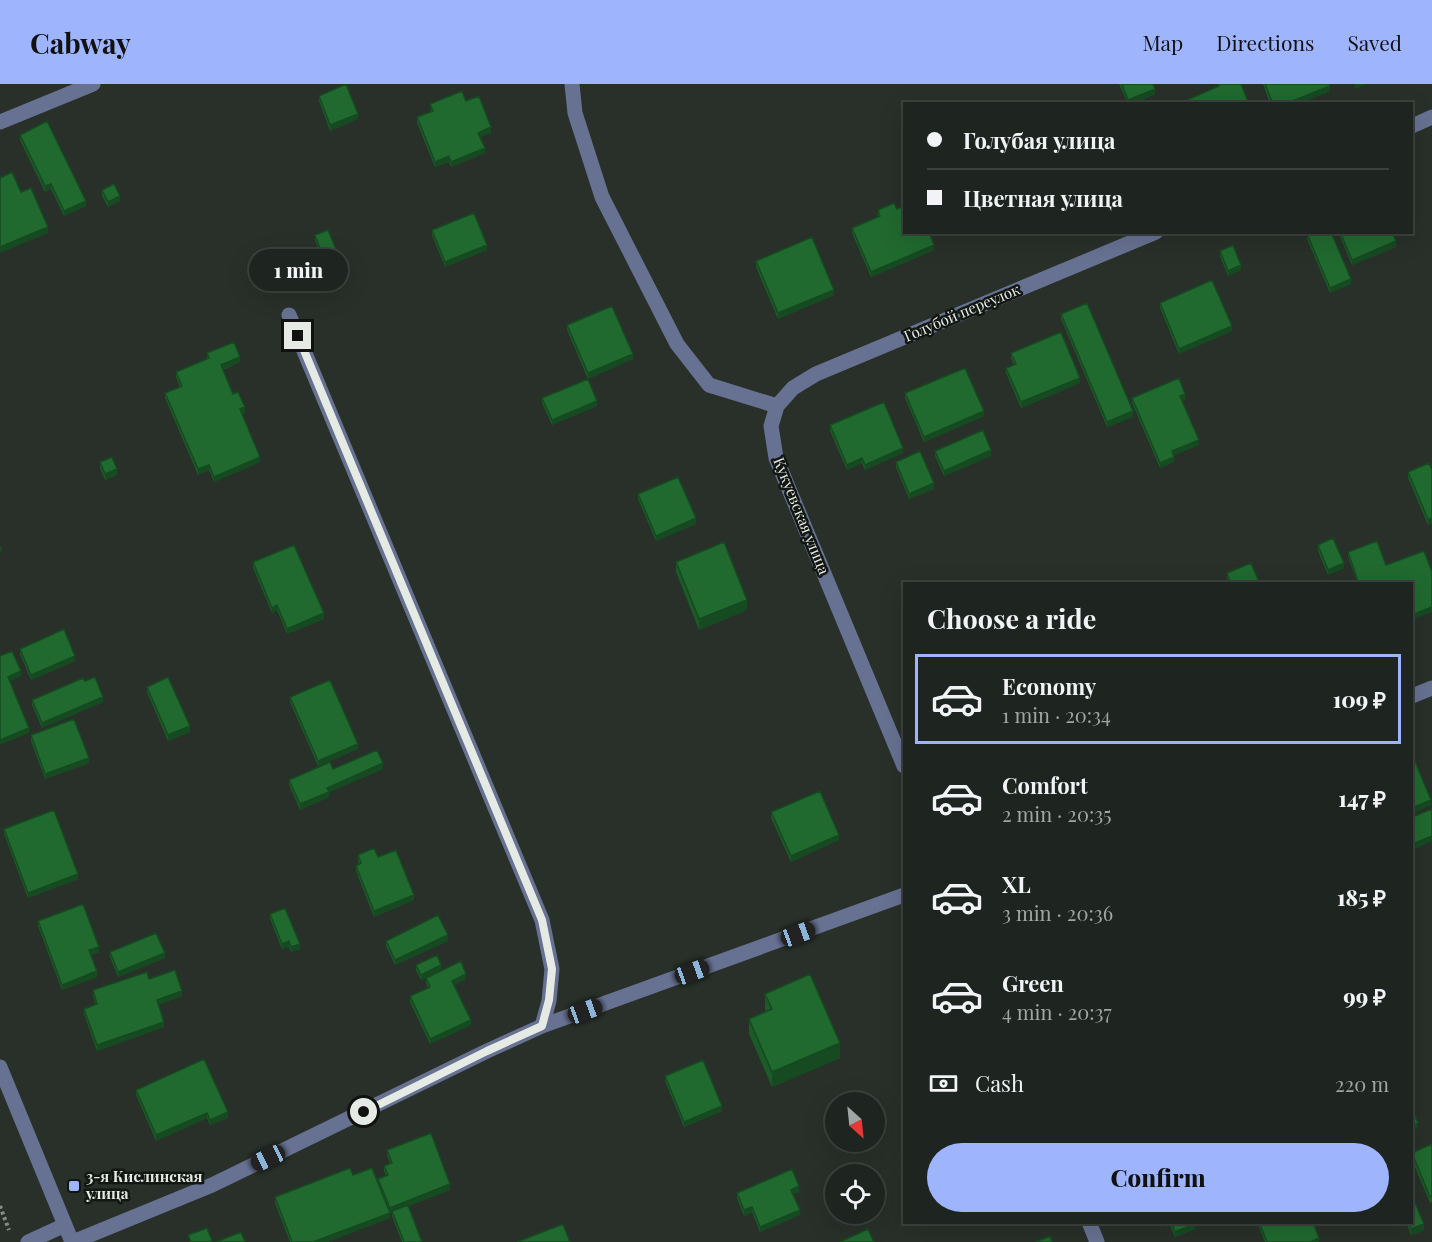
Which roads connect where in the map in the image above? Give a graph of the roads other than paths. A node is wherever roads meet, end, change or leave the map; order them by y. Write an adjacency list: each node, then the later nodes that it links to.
1 (93, 84): 3 (street)
2 (572, 84): 9 (street)
3 (70, 89): 5 (street)
4 (1432, 117): 6 (street)
5 (0, 122)
6 (1413, 126)
7 (1151, 234): 9 (street, Голубой переулок)
8 (289, 315): 14 (street)
9 (777, 406): 12 (street, Кукуевская улица)
10 (1432, 688): 11 (street)
11 (1413, 696)
12 (903, 764)
13 (903, 895): 14 (street)
14 (542, 1026): 19 (street)
15 (0, 1066): 17 (street)
16 (1090, 1224): 20 (street)
17 (65, 1225): 18 (street); 19 (street)
18 (28, 1242)
19 (73, 1242)
20 (1097, 1242)

